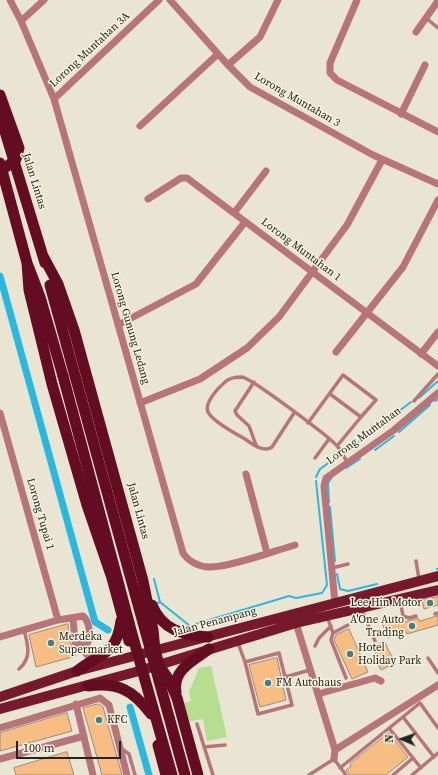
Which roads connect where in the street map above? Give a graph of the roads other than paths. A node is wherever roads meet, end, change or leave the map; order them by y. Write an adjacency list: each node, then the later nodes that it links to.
1 (10, 0): 9 (street, Lorong Gunung Ledang)
2 (44, 0): 9 (street)
3 (159, 0): 16 (street, Lorong Muntahan 3A)
4 (170, 0): 12 (street, Lorong Muntahan 3)
5 (278, 0): 13 (street)
6 (356, 0): 17 (street)
7 (438, 1): 8 (street)
8 (426, 18): 10 (lane); 11 (street)
9 (21, 20): 16 (street, Lorong Gunung Ledang)
10 (438, 28)
11 (416, 32)
12 (218, 54): 13 (street, Lorong Muntahan 3); 19 (street)
13 (228, 65): 21 (street, Lorong Muntahan 3)
14 (425, 65): 17 (street)
15 (0, 95): 23 (highway, bridge)
16 (54, 99): 34 (street, Lorong Gunung Ledang)
17 (401, 114): 20 (street)
18 (0, 115): 30 (highway, Jalan Lintas)
19 (140, 126)
20 (438, 132)
21 (382, 160): 25 (street, Lorong Muntahan 3); 32 (street)
22 (0, 163): 31 (highway)
23 (0, 168)
24 (266, 171): 28 (street)
25 (438, 184)
26 (148, 200): 28 (street, Lorong Muntahan 1)
27 (438, 200): 33 (street)
28 (234, 214): 29 (street, Lorong Muntahan 1)
29 (245, 222): 32 (street, Lorong Muntahan 1); 34 (street)
30 (43, 256): 61 (highway, Jalan Lintas); 131 (highway, Jalan Lintas, bridge)
31 (27, 263): 71 (highway); 130 (highway, bridge)
32 (312, 272): 33 (street, Lorong Muntahan 1); 44 (street)
33 (367, 314): 36 (street); 37 (street, Lorong Muntahan 1)
34 (118, 325): 44 (street, Lorong Gunung Ledang)
35 (438, 332): 37 (street)
36 (336, 352)
37 (421, 354): 38 (street, Lorong Muntahan 1)
38 (438, 366)
39 (438, 374): 43 (lane)
40 (254, 382): 46 (lane); 50 (lane); 50 (lane)
41 (438, 393): 53 (street, Lorong Muntahan)
42 (330, 394): 47 (lane); 47 (lane); 48 (lane)
43 (414, 401)
44 (140, 404): 56 (street, Lorong Gunung Ledang)
45 (0, 413): 72 (street, Lorong Tupai 1)
46 (294, 413): 48 (lane); 50 (lane)
47 (361, 417): 51 (lane)
48 (308, 422): 49 (lane)
49 (329, 439): 51 (lane); 52 (lane)
50 (256, 446)
51 (338, 446): 53 (lane)
52 (315, 458)
53 (347, 462): 59 (street, Lorong Muntahan)
54 (246, 474): 56 (street)
55 (295, 545): 56 (street, Lorong Gunung Ledang)
56 (267, 553)
57 (416, 561): 62 (lane)
58 (348, 564): 59 (lane)
59 (331, 568): 65 (street, Lorong Muntahan)
60 (438, 576): 62 (main road, Jalan Penampang)
61 (143, 580): 67 (highway, Jalan Lintas); 78 (highway)
62 (420, 580): 65 (main road, Jalan Penampang)
63 (438, 590): 64 (main road, Jalan Penampang)
64 (400, 600): 66 (main road, Jalan Penampang); 69 (lane)
65 (335, 603): 78 (main road, Jalan Penampang)
66 (362, 608): 68 (main road, Jalan Penampang); 81 (lane)
67 (148, 610): 71 (highway); 85 (highway, Jalan Lintas)
68 (327, 616): 73 (main road, Jalan Penampang); 75 (lane)
69 (416, 616)
70 (73, 618): 72 (street); 82 (street); 82 (street)
71 (122, 619): 86 (highway); 88 (highway)
72 (58, 620): 76 (street)
73 (296, 623): 80 (main road, Jalan Penampang); 92 (street)
74 (348, 625): 77 (lane)
75 (331, 626): 77 (lane); 83 (lane)
76 (24, 630): 79 (street); 91 (lane)
77 (333, 632): 97 (lane)
78 (208, 636): 85 (main road, Jalan Penampang)
79 (0, 637)
80 (237, 640): 84 (main road, Jalan Penampang); 89 (lane)
81 (375, 640)
82 (74, 642): 88 (street)
83 (315, 646)
84 (209, 649): 90 (main road, Jalan Penampang); 103 (highway)
85 (155, 650): 86 (main road, Jalan Penampang); 90 (highway, Jalan Lintas)
86 (134, 656): 93 (highway); 94 (main road, Jalan Penampang)
87 (428, 658): 95 (lane)
88 (93, 661): 94 (highway)
89 (244, 662): 96 (lane); 96 (lane)
90 (159, 665): 93 (main road, Jalan Penampang); 103 (highway, Jalan Lintas)
91 (19, 669)
92 (310, 670): 96 (lane); 101 (street)
93 (139, 671): 100 (main road, Jalan Penampang); 107 (highway)
94 (78, 672): 102 (main road, Jalan Penampang)
95 (438, 673)
96 (285, 677)
97 (346, 678)
98 (380, 681): 101 (street)
99 (438, 685): 118 (street)
100 (88, 686): 105 (main road, Jalan Penampang); 107 (highway)
101 (318, 694): 118 (street)
102 (0, 697)
103 (177, 698): 107 (highway); 132 (highway, Jalan Lintas)
104 (76, 704): 111 (street); 114 (street); 117 (street)
105 (12, 706): 106 (main road, Jalan Penampang); 108 (street)
106 (0, 709)
107 (149, 709): 129 (highway)
108 (0, 713)
109 (403, 716): 112 (lane); 113 (lane); 120 (lane)
110 (197, 724): 116 (lane)
111 (0, 728)
112 (389, 728): 121 (lane); 124 (lane)
113 (438, 728)
114 (84, 736): 122 (street); 126 (street)
115 (225, 745): 116 (lane)
116 (204, 747): 133 (lane)
117 (120, 748): 127 (street); 128 (lane)
118 (335, 750): 123 (street)
119 (438, 754): 120 (lane)
120 (434, 757): 125 (lane)
121 (413, 758): 125 (lane); 136 (lane)
122 (0, 759)
123 (334, 759): 124 (lane); 134 (lane)
124 (340, 768): 135 (lane)
125 (421, 768): 137 (lane)
126 (93, 775)
127 (127, 775)
128 (135, 775)
129 (166, 775)
130 (172, 775)
131 (185, 775)
132 (198, 775)
133 (213, 775)
134 (309, 775)
135 (346, 775)
136 (393, 775)
137 (412, 775)

